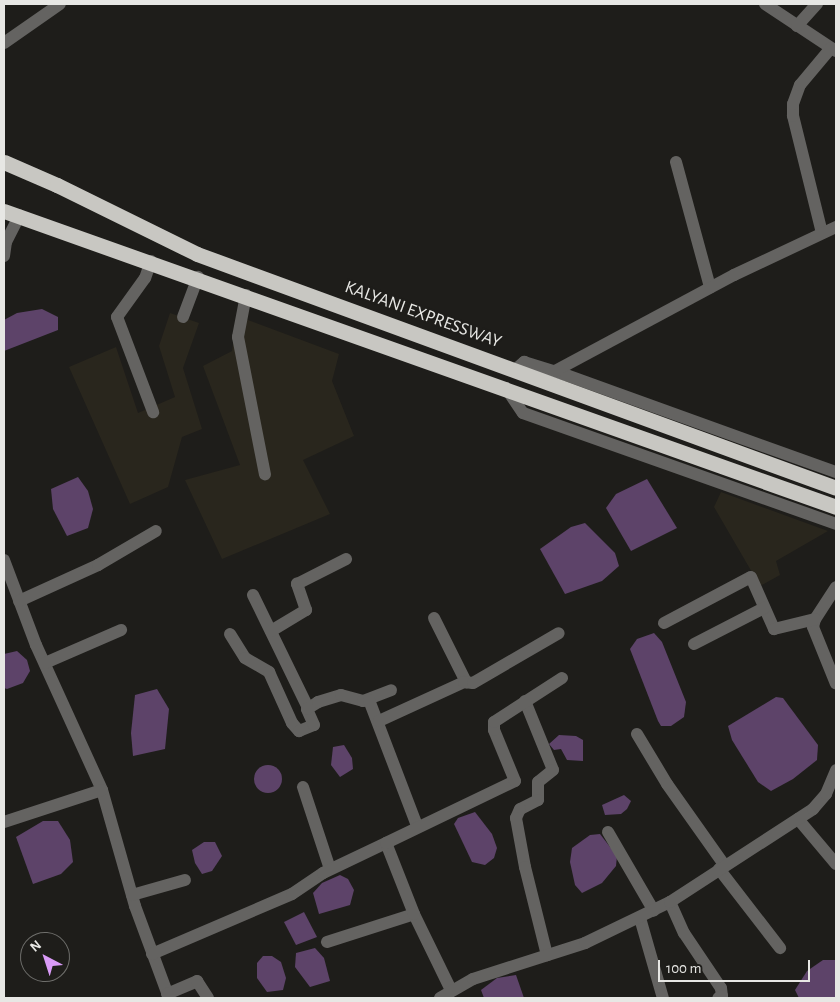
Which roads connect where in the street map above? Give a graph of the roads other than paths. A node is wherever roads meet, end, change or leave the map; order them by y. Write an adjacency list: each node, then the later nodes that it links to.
1 (60, 4): 5 (street)
2 (765, 4): 4 (street)
3 (817, 4): 4 (street)
4 (798, 26): 6 (street)
5 (4, 43)
6 (834, 49): 12 (street)
7 (4, 162): 19 (highway, KALYANI EXPRESSWAY)
8 (676, 162): 16 (street)
9 (4, 211): 10 (highway)
10 (20, 215): 13 (street); 14 (highway)
11 (836, 227): 12 (street)
12 (822, 233): 16 (street)
13 (4, 256)
14 (151, 261): 15 (highway); 22 (street)
15 (198, 278): 17 (highway); 18 (street)
16 (710, 287): 20 (street)
17 (246, 294): 21 (highway); 24 (street)
18 (183, 317)
19 (516, 369): 20 (street); 25 (highway, KALYANI EXPRESSWAY)
20 (555, 371): 23 (street)
21 (506, 388): 26 (highway); 27 (street)
22 (153, 412)
23 (836, 472)
24 (265, 474)
25 (836, 488)
26 (836, 507)
27 (836, 524)
28 (156, 531): 34 (street)
29 (346, 559): 40 (street)
30 (4, 560): 31 (street)
31 (6, 575): 34 (street)
32 (836, 587): 37 (street)
33 (253, 596): 40 (street)
34 (19, 601): 44 (street)
35 (764, 608): 37 (street); 38 (street); 43 (street)
36 (434, 618): 46 (street)
37 (814, 619): 47 (street)
38 (664, 623)
39 (121, 630): 44 (street)
40 (271, 631): 51 (street)
41 (560, 633): 46 (street)
42 (230, 634): 51 (street)
43 (694, 644)
44 (45, 664): 56 (street)
45 (562, 678): 50 (street)
46 (466, 682): 52 (street)
47 (836, 684)
48 (392, 690): 49 (street)
49 (370, 700): 51 (street); 52 (street)
50 (525, 701): 59 (street); 74 (street)
51 (308, 708)
52 (379, 721): 59 (street)
53 (637, 734): 63 (street)
54 (836, 770): 57 (street)
55 (303, 787): 64 (street)
56 (102, 790): 58 (street); 66 (street)
57 (798, 819): 62 (street); 63 (street)
58 (4, 822)
59 (417, 826): 61 (street)
60 (608, 832): 68 (street)
61 (386, 843): 64 (street); 69 (street)
62 (836, 864)
63 (722, 868): 67 (street); 72 (street)
64 (330, 869): 73 (street)
65 (185, 880): 66 (street)
66 (132, 895): 73 (street)
67 (670, 902): 68 (street); 80 (street)
68 (654, 911): 70 (street)
69 (414, 914): 71 (street); 75 (street)
70 (640, 918): 74 (street); 79 (street)
71 (327, 942)
72 (780, 948)
73 (152, 954): 76 (street)
74 (547, 955): 75 (street)
75 (451, 990): 78 (street)
76 (168, 996): 77 (street)
77 (208, 998)
78 (440, 998)
79 (663, 998)
80 (718, 998)

